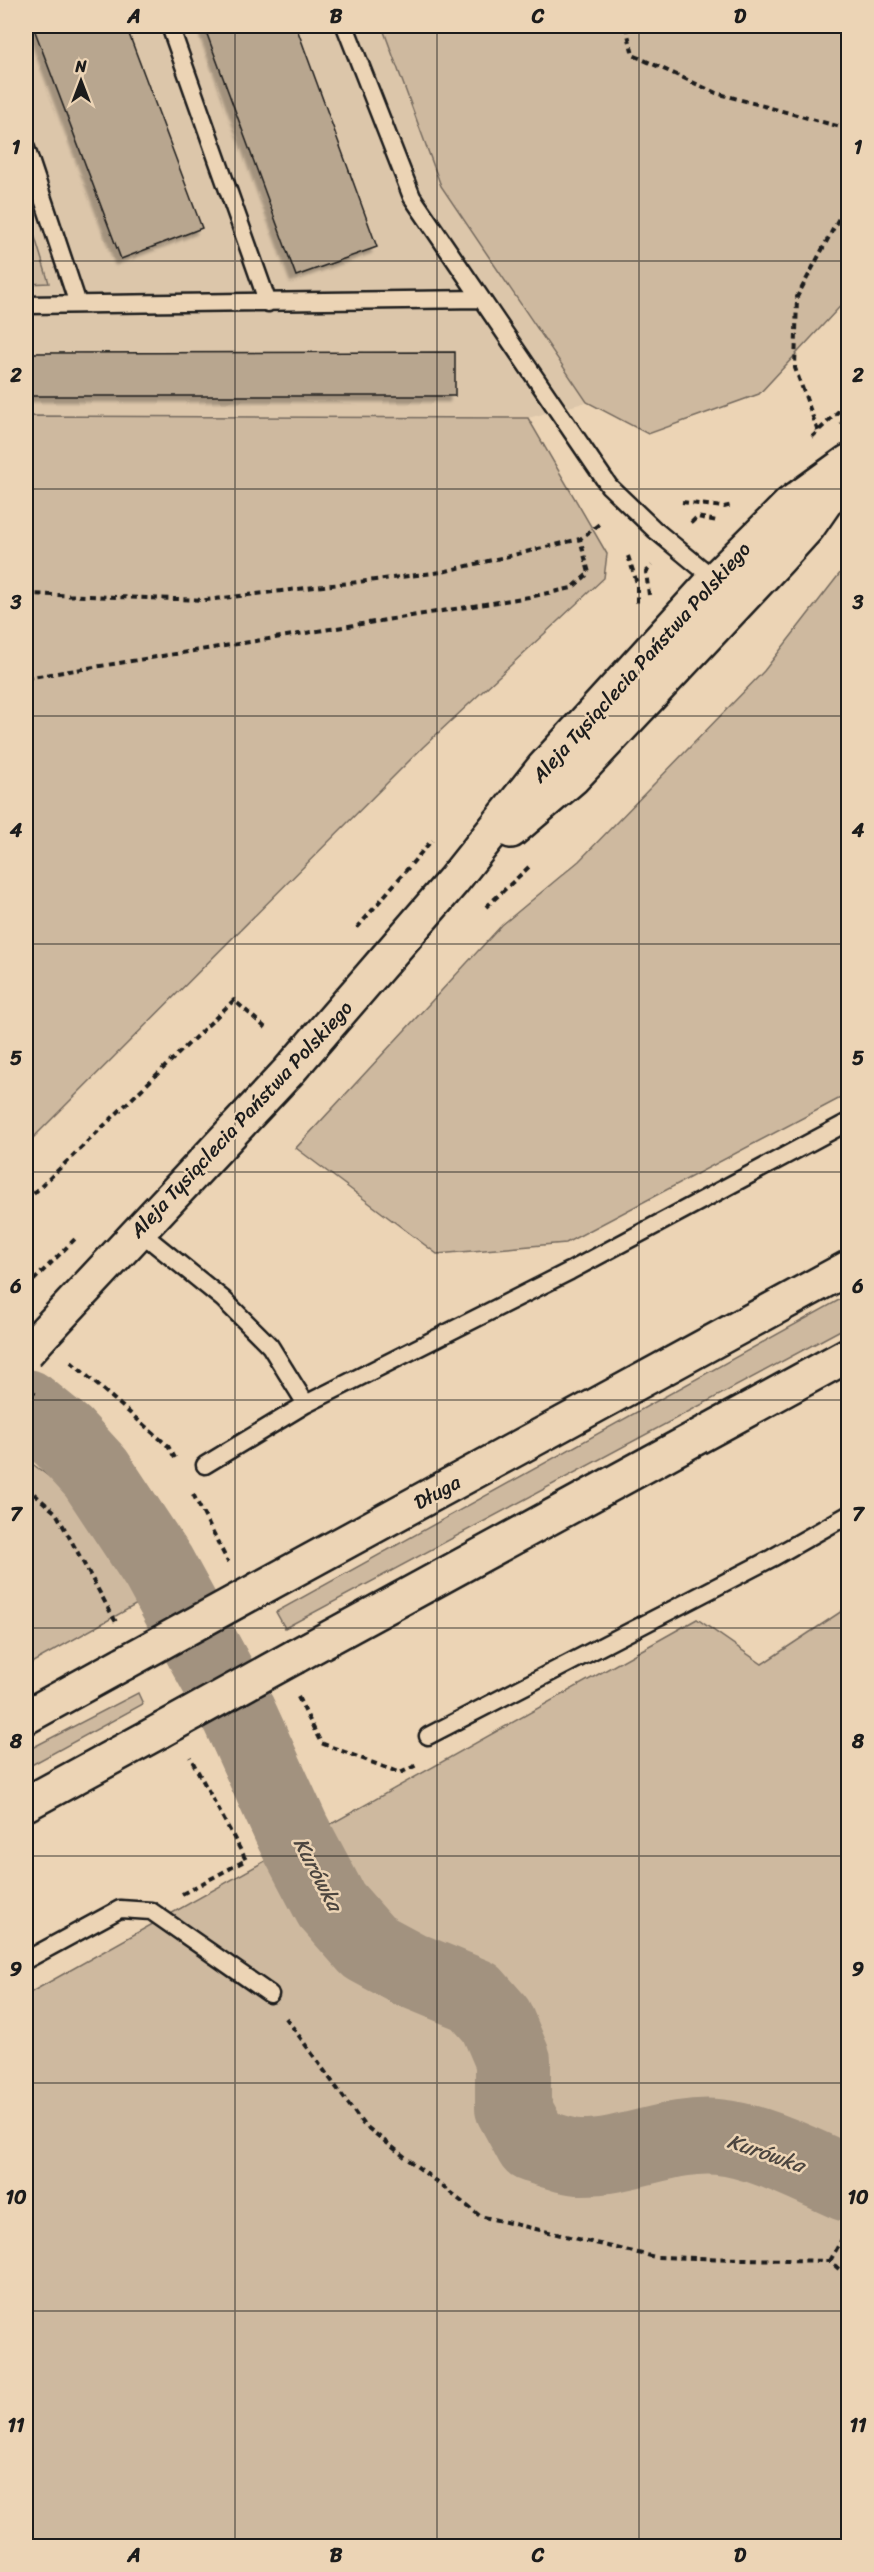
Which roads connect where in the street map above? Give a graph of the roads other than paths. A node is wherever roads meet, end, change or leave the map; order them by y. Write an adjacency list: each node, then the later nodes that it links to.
1 (170, 26): 5 (lane)
2 (345, 26): 4 (lane)
3 (26, 148): 6 (lane)
4 (481, 299): 5 (lane); 10 (lane)
5 (268, 303): 6 (lane)
6 (78, 304): 7 (lane)
7 (26, 305)
8 (849, 462): 10 (main road, Aleja Tysiąclecia Państwa Polskiego)
9 (849, 469): 11 (main road, Aleja Tysiąclecia Państwa Polskiego)
10 (715, 579): 11 (lane); 12 (main road, Aleja Tysiąclecia Państwa Polskiego)
11 (740, 600): 12 (main road, Aleja Tysiąclecia Państwa Polskiego)
12 (453, 881): 14 (main road, Aleja Tysiąclecia Państwa Polskiego)
13 (849, 1122): 18 (lane)
14 (139, 1231): 16 (main road, Aleja Tysiąclecia Państwa Polskiego); 18 (lane)
15 (849, 1268): 21 (main road, Długa, bridge)
16 (36, 1342)
17 (849, 1355): 23 (main road, bridge)
18 (306, 1404): 19 (lane)
19 (205, 1465)
20 (849, 1515): 22 (lane)
21 (26, 1717)
22 (428, 1736)
23 (26, 1804)
24 (26, 1960): 25 (lane)
25 (270, 1994)

